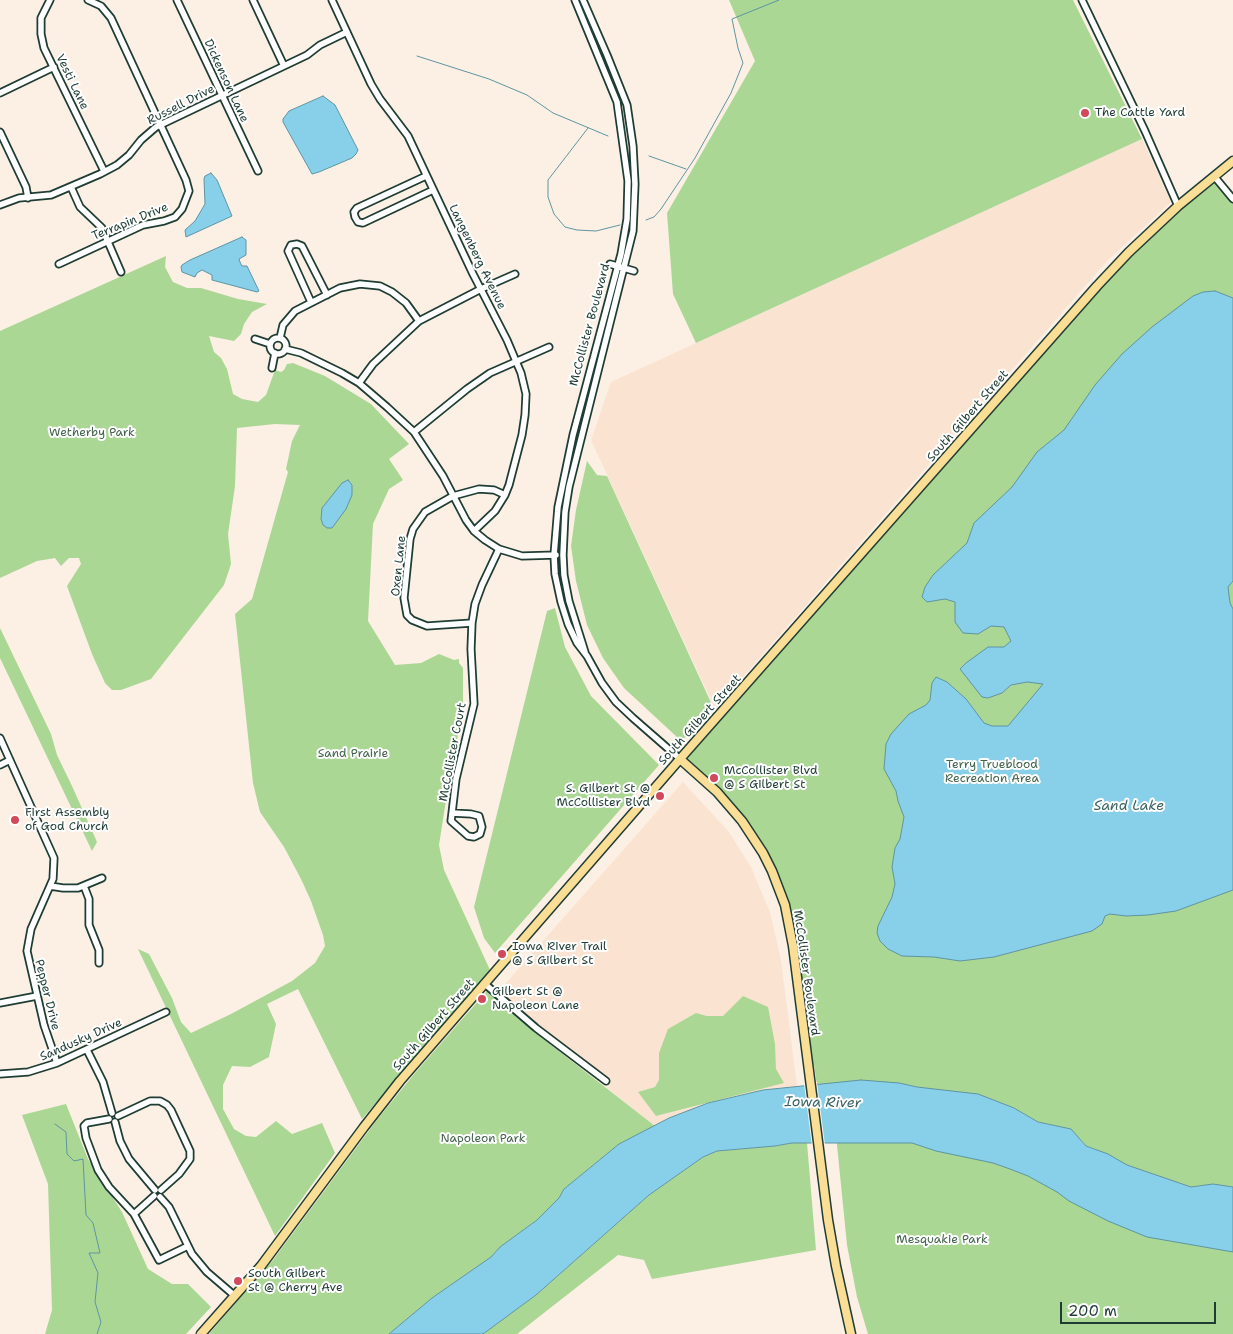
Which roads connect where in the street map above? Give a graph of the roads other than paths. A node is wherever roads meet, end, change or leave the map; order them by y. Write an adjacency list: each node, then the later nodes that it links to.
1 (50, 0): 11 (street, Vesti Lane)
2 (88, 0): 14 (street, Terrapin Drive)
3 (177, 0): 13 (street, Dickenson Lane)
4 (253, 0): 10 (street)
5 (332, 0): 9 (street, Langenberg Avenue)
6 (575, 0): 30 (street, McCollister Boulevard)
7 (583, 0): 30 (street, McCollister Boulevard)
8 (1082, 0): 26 (street)
9 (347, 32): 10 (street, Russell Drive); 19 (street, Langenberg Avenue)
10 (284, 66): 13 (street, Russell Drive)
11 (54, 67): 12 (street); 17 (street, Vesti Lane)
12 (0, 93)
13 (222, 96): 14 (street, Russell Drive); 18 (street, Dickenson Lane)
14 (161, 125): 17 (street, Russell Drive); 27 (street, Terrapin Drive)
15 (0, 132): 23 (street)
16 (1233, 160): 20 (main road, South Gilbert Street)
17 (104, 171): 21 (street, Russell Drive)
18 (258, 171)
19 (426, 176): 22 (street, Langenberg Avenue); 22 (street)
20 (1214, 176): 24 (street); 26 (main road, South Gilbert Street)
21 (71, 187): 23 (street, Russell Drive); 27 (street)
22 (433, 190): 34 (street, Langenberg Avenue)
23 (28, 198): 25 (street, Russell Drive)
24 (1233, 199)
25 (0, 205)
26 (1178, 206): 57 (main road, South Gilbert Street)
27 (109, 240): 28 (street, Terrapin Drive); 32 (street)
28 (59, 264)
29 (610, 264): 30 (street)
30 (621, 267): 31 (street); 52 (street, McCollister Boulevard); 53 (street, McCollister Boulevard)
31 (634, 271)
32 (121, 272)
33 (515, 274): 34 (street)
34 (481, 289): 37 (street); 44 (street, Langenberg Avenue)
35 (327, 295): 36 (street); 36 (street); 37 (street)
36 (311, 302): 38 (street)
37 (419, 322): 46 (street)
38 (280, 338): 40 (street); 42 (street)
39 (255, 339): 40 (street)
40 (270, 344): 43 (street)
41 (549, 347): 44 (street)
42 (285, 349): 43 (street); 46 (street)
43 (275, 353): 45 (street)
44 (516, 361): 47 (street); 48 (street, Langenberg Avenue)
45 (272, 368)
46 (359, 383): 47 (street)
47 (414, 432): 49 (street)
48 (506, 495): 49 (street, Oxen Lane); 50 (street, Langenberg Avenue)
49 (453, 496): 50 (street); 54 (street, Oxen Lane)
50 (474, 531): 51 (street)
51 (499, 549): 52 (street); 54 (street, McCollister Court)
52 (554, 555): 53 (street); 55 (street, McCollister Boulevard)
53 (563, 555): 55 (street, McCollister Boulevard)
54 (472, 623): 60 (street, McCollister Court)
55 (587, 656): 57 (street, McCollister Boulevard)
56 (0, 738): 58 (street, Pepper Drive)
57 (680, 759): 65 (main road, South Gilbert Street); 79 (main road, McCollister Boulevard)
58 (10, 760): 59 (street); 62 (street, Pepper Drive)
59 (0, 765)
60 (452, 813): 60 (street, McCollister Court)
61 (102, 878): 63 (street)
62 (50, 886): 63 (street); 66 (street, Pepper Drive)
63 (84, 886): 64 (street)
64 (100, 963)
65 (485, 984): 72 (street); 77 (main road, South Gilbert Street)
66 (37, 996): 67 (street); 70 (street, Pepper Drive)
67 (0, 1003)
68 (166, 1012): 69 (street, Sandusky Drive)
69 (87, 1050): 70 (street, Sandusky Drive); 73 (street)
70 (58, 1063): 71 (street, Sandusky Drive)
71 (0, 1074)
72 (606, 1082)
73 (113, 1117): 74 (street); 74 (street); 75 (street)
74 (158, 1193): 75 (street); 76 (street)
75 (134, 1214): 76 (street)
76 (188, 1246): 77 (street)
77 (235, 1296): 78 (main road, South Gilbert Street)
78 (201, 1334)
79 (851, 1334)

